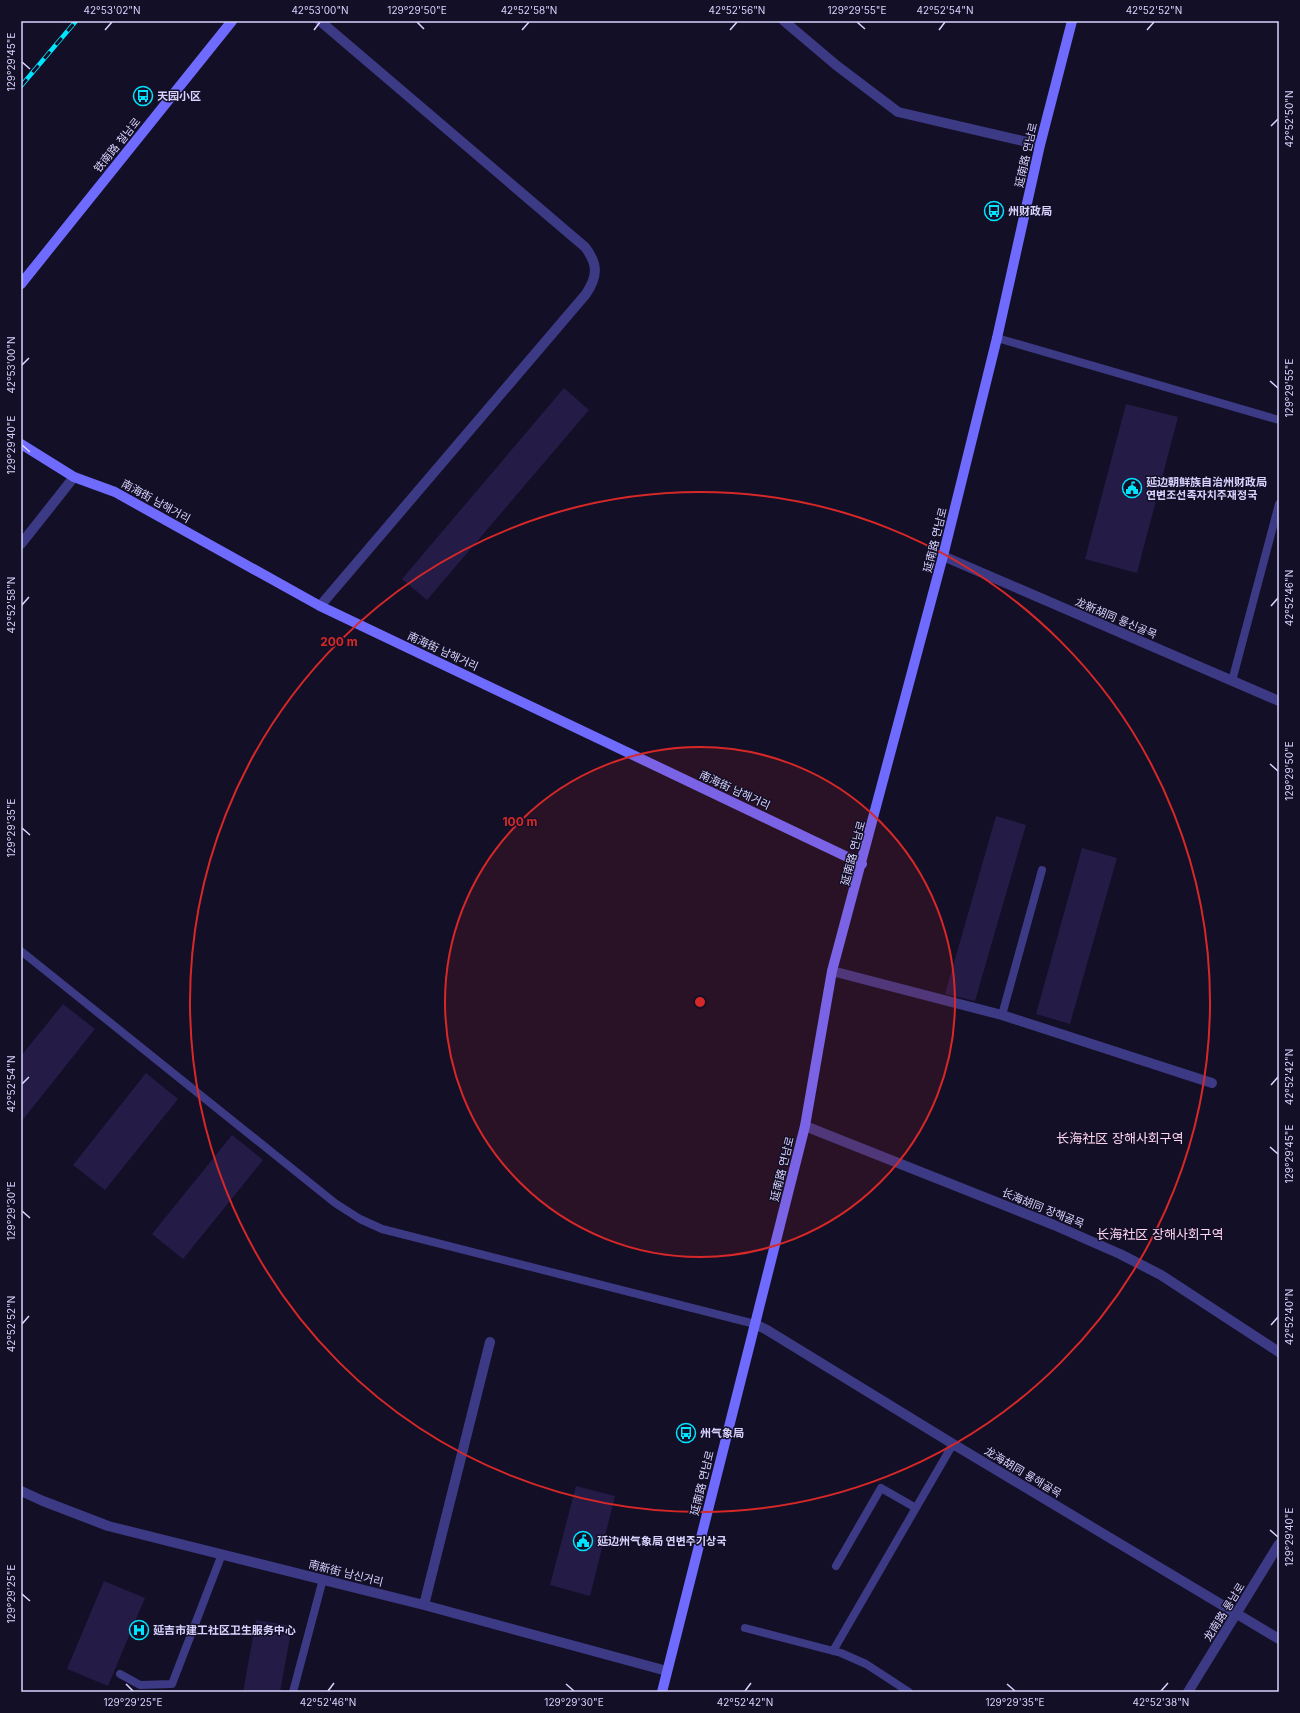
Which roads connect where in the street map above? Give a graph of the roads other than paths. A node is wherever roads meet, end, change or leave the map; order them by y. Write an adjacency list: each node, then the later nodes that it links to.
1 (232, 21): 6 (main road, 铁南路 철남로)
2 (320, 21): 14 (street)
3 (784, 21): 5 (street)
4 (1072, 21): 5 (main road, 延南路 연남로)
5 (1040, 145): 7 (main road, 延南路 연남로)
6 (21, 284)
7 (997, 338): 8 (lane); 13 (main road, 延南路 연남로)
8 (1279, 420)
9 (21, 444): 10 (main road, 南海街 남해거리)
10 (74, 477): 12 (street); 14 (main road, 南海街 남해거리)
11 (1279, 504): 15 (lane)
12 (21, 544)
13 (943, 556): 15 (street, 龙新胡同 룡신골목); 17 (main road, 延南路 연남로)
14 (320, 606): 17 (main road, 南海街 남해거리)
15 (1232, 681): 16 (street, 龙新胡同 룡신골목)
16 (1279, 701)
17 (862, 864): 20 (main road, 延南路 연남로)
18 (1042, 870): 21 (lane)
19 (21, 951): 24 (lane)
20 (832, 972): 21 (street); 23 (main road, 延南路 연남로)
21 (1002, 1015): 22 (street)
22 (1212, 1082)
23 (805, 1126): 24 (main road, 延南路 연남로); 26 (street, 长海胡同 장해골목)
24 (755, 1324): 27 (street, 龙海胡同 룡해골목); 39 (main road, 延南路 연남로)
25 (490, 1342): 34 (street)
26 (1279, 1352)
27 (953, 1444): 29 (lane); 35 (street, 龙海胡同 룡해골목)
28 (21, 1490): 31 (street, 南新街 남신거리)
29 (916, 1508): 32 (lane); 38 (lane)
30 (1279, 1544): 35 (street, 龙南路 룡남로)
31 (222, 1554): 33 (street, 南新街 남신거리); 40 (lane)
32 (836, 1566)
33 (323, 1579): 34 (street, 南新街 남신거리); 41 (lane)
34 (424, 1605): 39 (street, 南新街 남신거리)
35 (1237, 1613): 37 (street, 龙海胡同 룡해골목); 44 (street, 龙南路 룡남로)
36 (745, 1628): 38 (lane)
37 (1279, 1639)
38 (833, 1651): 43 (lane)
39 (667, 1671): 42 (main road, 延南路 연남로)
40 (120, 1674)
41 (293, 1692)
42 (662, 1692)
43 (909, 1692)
44 (1188, 1692)

